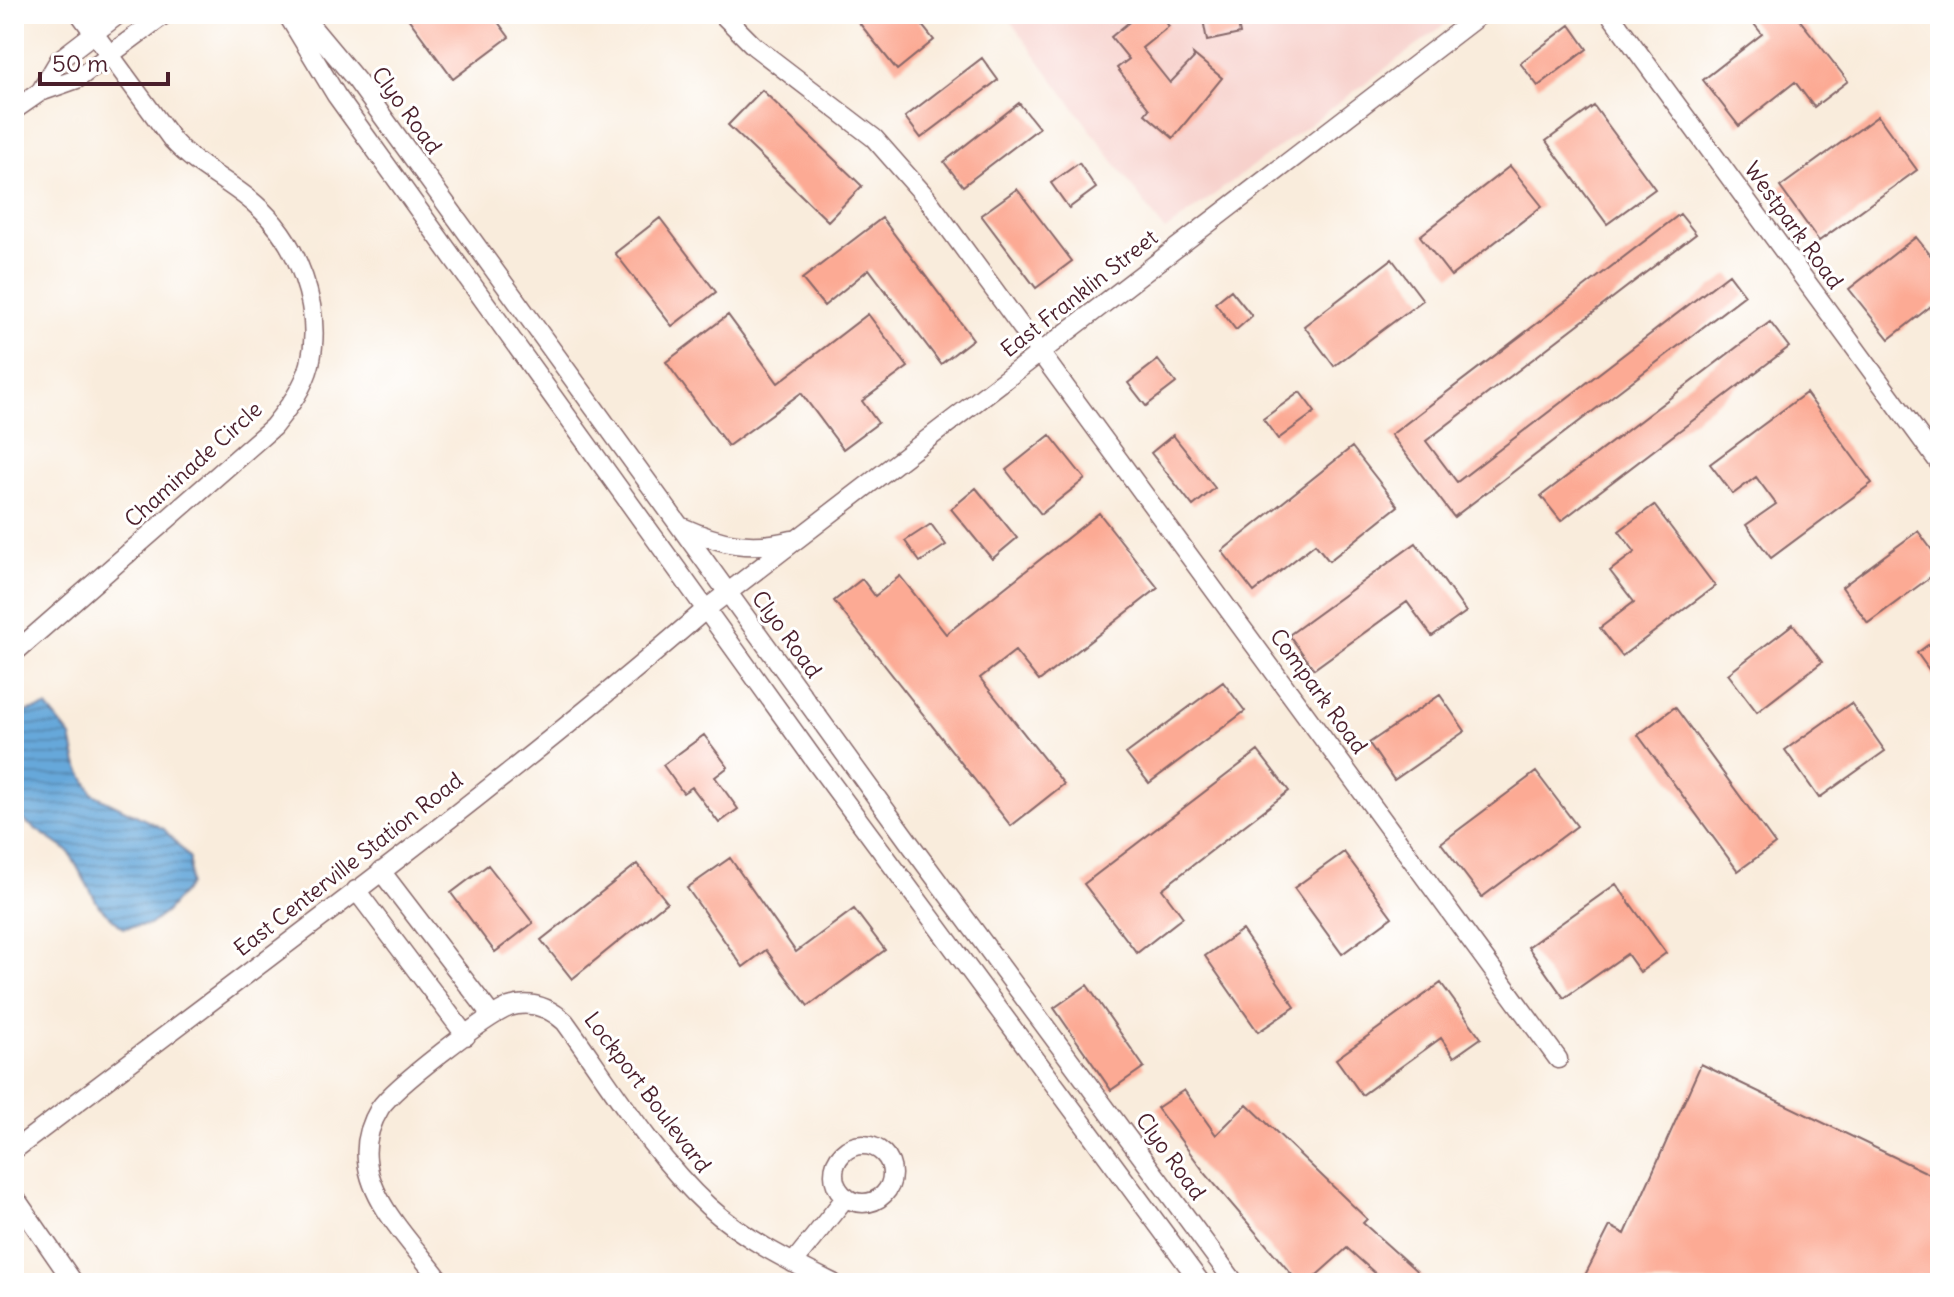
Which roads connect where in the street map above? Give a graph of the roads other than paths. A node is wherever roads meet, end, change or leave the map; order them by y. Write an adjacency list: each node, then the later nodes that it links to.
1 (80, 14): 9 (street, Chaminade Circle)
2 (119, 14): 9 (street)
3 (165, 14): 10 (street)
4 (287, 14): 18 (street)
5 (301, 14): 15 (street, Clyo Road)
6 (722, 14): 13 (street, Compark Road)
7 (1481, 14): 13 (street, East Franklin Street)
8 (1610, 14): 14 (street, Westpark Road)
9 (95, 33): 10 (street, Chaminade Circle); 11 (street)
10 (111, 54): 11 (street); 19 (street, Chaminade Circle)
11 (40, 92): 12 (street)
12 (14, 110)
13 (1042, 351): 16 (street, East Franklin Street); 24 (street, Compark Road)
14 (1940, 464)
15 (679, 526): 16 (street); 17 (street, Clyo Road)
16 (800, 538): 17 (street, East Franklin Street)
17 (728, 593): 18 (street, East Franklin Street); 33 (street, Clyo Road)
18 (705, 610): 20 (street, East Centerville Station Road); 32 (street)
19 (14, 653)
20 (381, 871): 21 (street, East Centerville Station Road); 22 (street)
21 (356, 890): 23 (street); 25 (street, East Centerville Station Road)
22 (492, 1016): 23 (street); 28 (street, Lockport Boulevard)
23 (466, 1036): 30 (street)
24 (1558, 1059)
25 (14, 1150)
26 (14, 1196): 29 (street)
27 (846, 1197): 28 (street)
28 (793, 1263): 31 (street, Lockport Boulevard)
29 (74, 1283)
30 (442, 1283)
31 (833, 1283)
32 (1201, 1283)
33 (1235, 1283)

